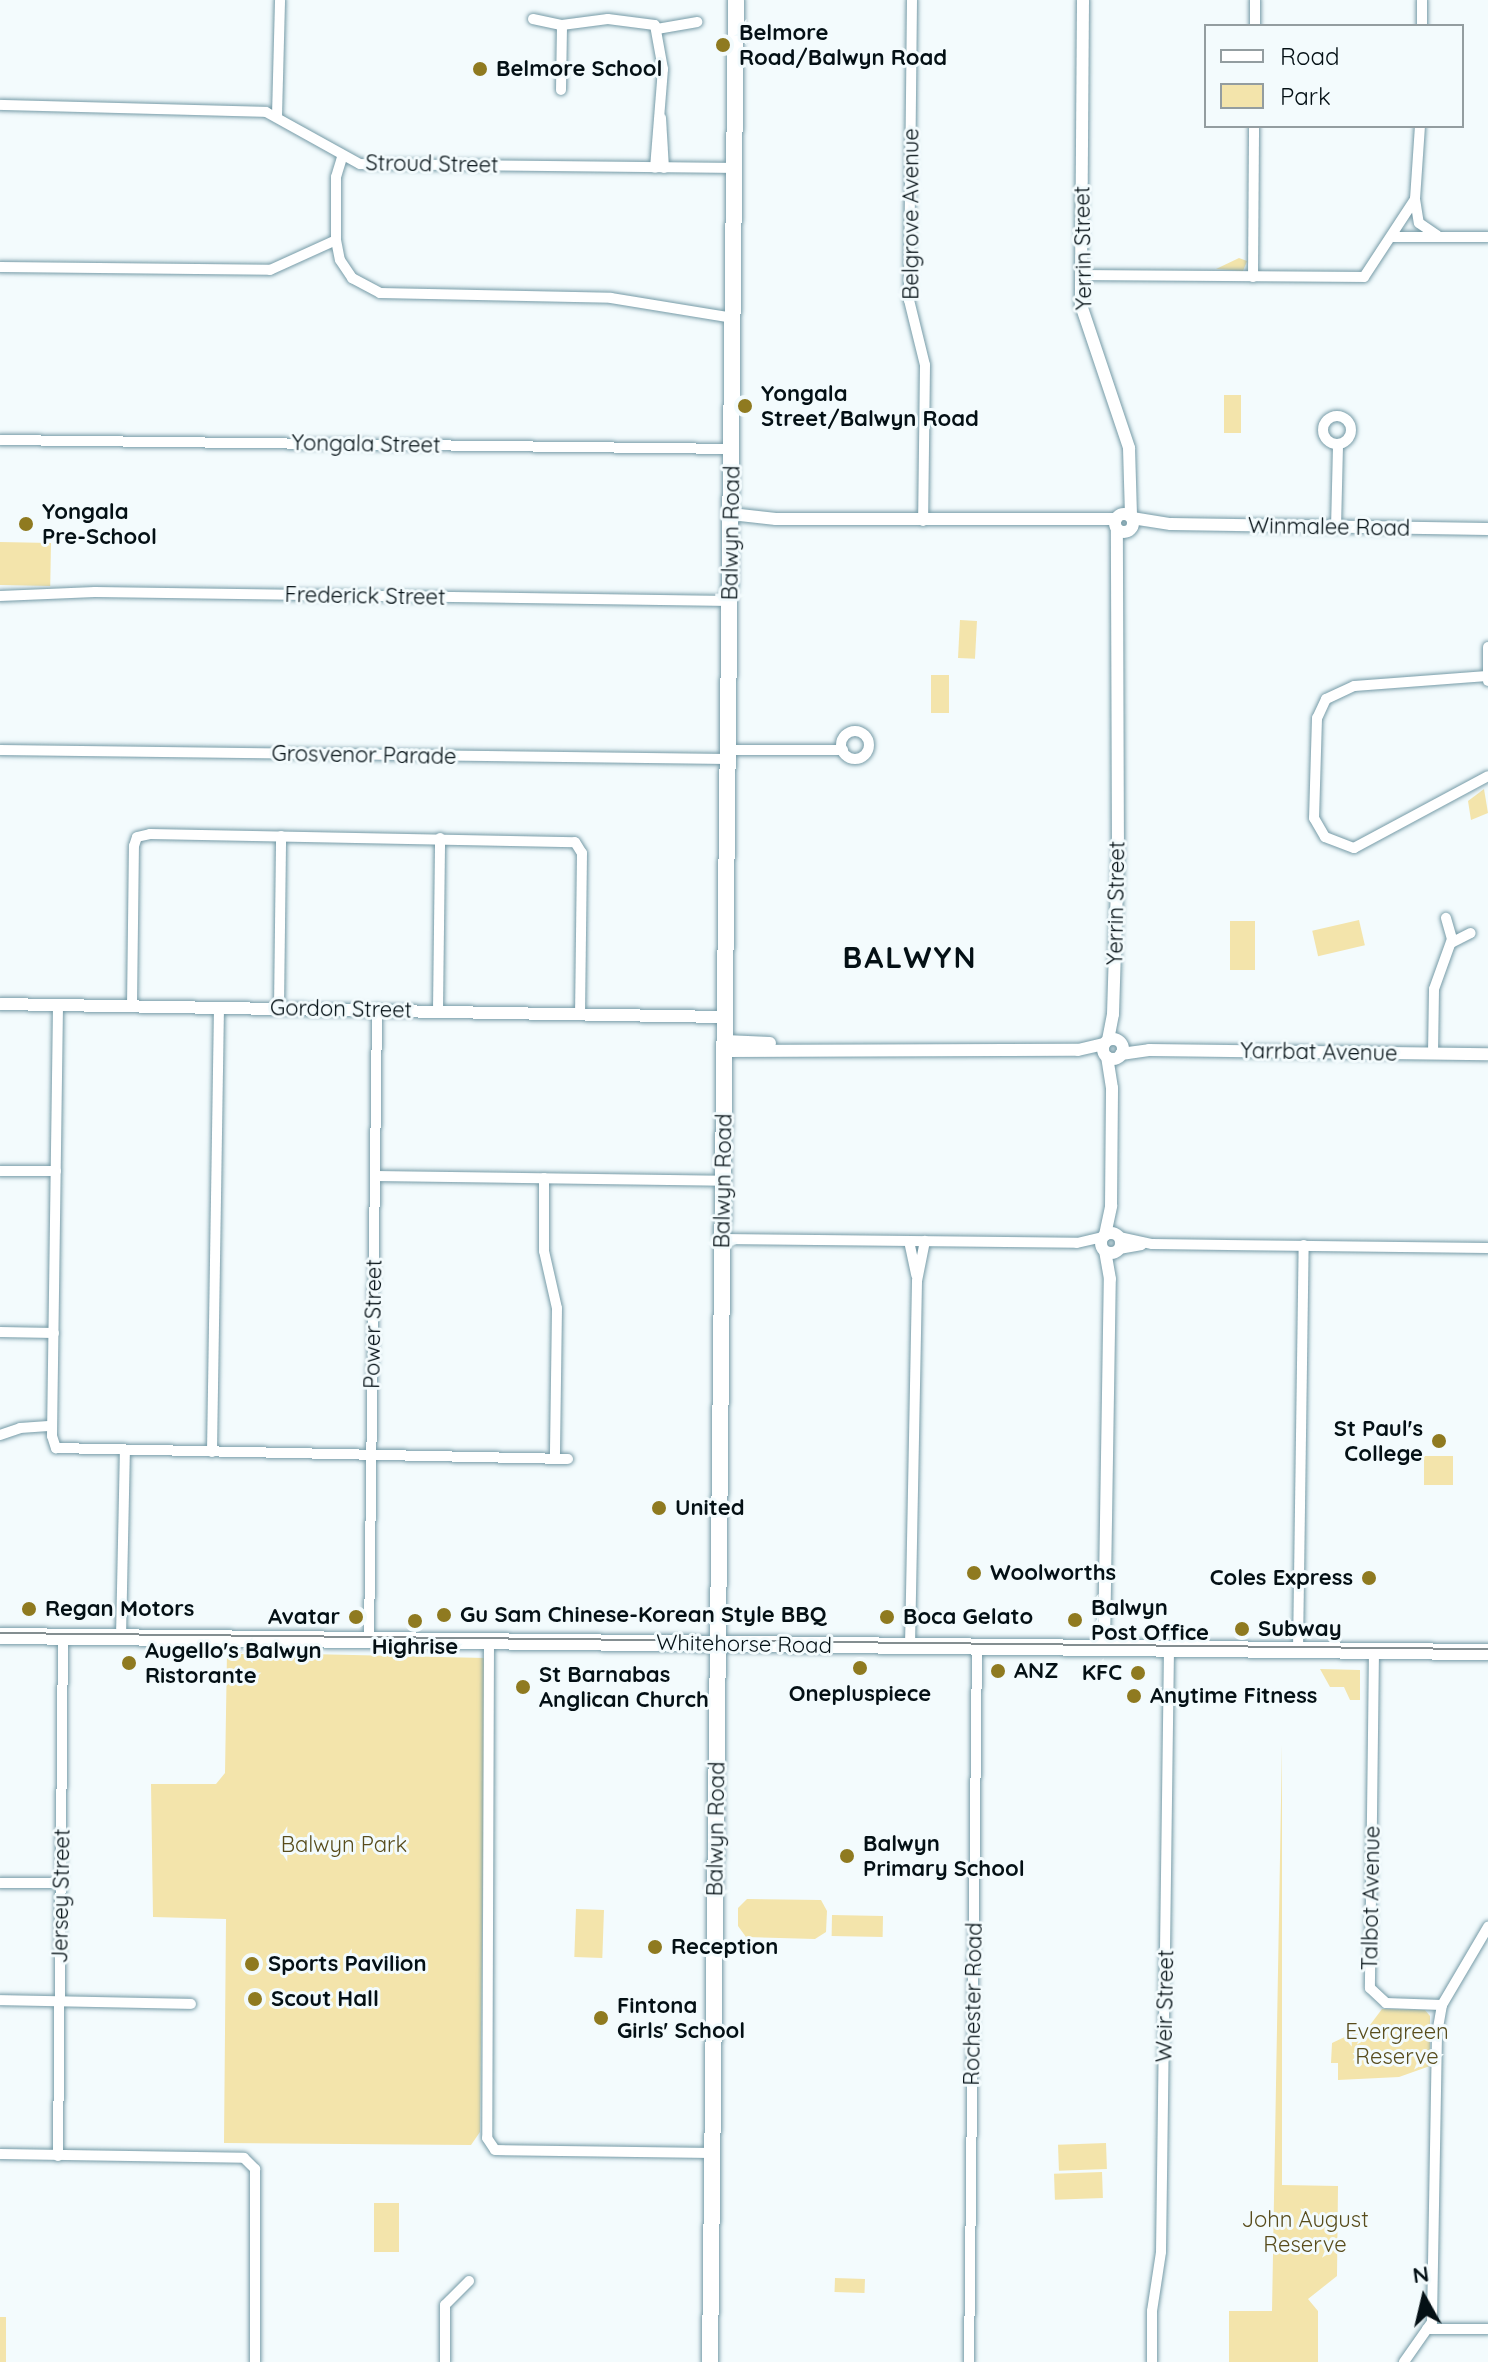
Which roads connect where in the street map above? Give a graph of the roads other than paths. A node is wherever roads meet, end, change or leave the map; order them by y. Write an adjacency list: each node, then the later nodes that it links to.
1 (280, 0): 15 (street)
2 (736, 0): 20 (main road, Balwyn Road)
3 (912, 0): 34 (street, Belgrove Avenue)
4 (1083, 0): 27 (street, Yerrin Street)
5 (1255, 0): 9 (street)
6 (1422, 0): 10 (street)
7 (533, 19): 11 (street)
8 (697, 22): 12 (street)
9 (1255, 24)
10 (1422, 24)
11 (562, 25): 12 (street); 13 (street)
12 (657, 29): 19 (street)
13 (561, 90)
14 (0, 105): 15 (street, Stroud Street)
15 (277, 116): 18 (street, Stroud Street)
16 (1254, 128): 28 (street)
17 (1420, 128): 21 (street)
18 (342, 157): 19 (street, Stroud Street); 25 (street)
19 (659, 168): 20 (street, Stroud Street)
20 (735, 168): 29 (main road, Balwyn Road)
21 (1415, 199): 22 (street); 23 (street)
22 (1439, 236): 23 (street); 24 (street)
23 (1393, 237): 28 (street)
24 (1488, 237)
25 (336, 240): 26 (street); 29 (street)
26 (0, 267)
27 (1081, 275): 28 (street); 35 (street, Yerrin Street)
28 (1253, 277)
29 (733, 318): 32 (main road, Balwyn Road)
30 (0, 440): 32 (street, Yongala Street)
31 (1338, 444): 36 (street)
32 (732, 449): 33 (main road, Balwyn Road)
33 (731, 519): 34 (street, Winmalee Road); 39 (main road, Balwyn Road)
34 (923, 521): 35 (street, Winmalee Road)
35 (1124, 523): 36 (street, Winmalee Road); 61 (street, Yerrin Street)
36 (1336, 528): 37 (street, Winmalee Road)
37 (1488, 529)
38 (0, 596): 39 (street, Frederick Street)
39 (730, 601): 44 (main road, Balwyn Road)
40 (1488, 647): 41 (street)
41 (1488, 678): 45 (street)
42 (0, 750): 44 (street, Grosvenor Parade)
43 (843, 750): 44 (street, Grosvenor Parade)
44 (728, 755): 59 (main road, Balwyn Road)
45 (1488, 776)
46 (281, 836): 47 (street); 53 (street); 55 (street)
47 (440, 838): 57 (street); 58 (street)
48 (1446, 918): 50 (street)
49 (1471, 933): 50 (street)
50 (1451, 943): 62 (street)
51 (2, 1005): 52 (street, Gordon Street)
52 (58, 1006): 53 (street, Gordon Street); 65 (street)
53 (132, 1006): 54 (street, Gordon Street)
54 (219, 1007): 55 (street, Gordon Street); 81 (street)
55 (279, 1008): 56 (street, Gordon Street)
56 (377, 1009): 57 (street, Gordon Street); 66 (street, Power Street)
57 (438, 1010): 58 (street, Gordon Street)
58 (580, 1012): 59 (street, Gordon Street)
59 (725, 1013): 60 (main road, Balwyn Road)
60 (725, 1046): 61 (street, Yarrbat Avenue); 68 (main road, Balwyn Road)
61 (1113, 1049): 62 (street, Yarrbat Avenue); 72 (street, Yerrin Street)
62 (1433, 1054): 63 (street, Yarrbat Avenue)
63 (1488, 1054)
64 (0, 1171): 65 (street)
65 (56, 1171): 77 (street)
66 (375, 1176): 67 (street); 82 (street, Power Street)
67 (544, 1178): 68 (street); 83 (street)
68 (723, 1181): 69 (main road, Balwyn Road)
69 (722, 1239): 70 (street); 90 (main road, Balwyn Road)
70 (909, 1241): 71 (street); 75 (street)
71 (925, 1241): 72 (street); 75 (street)
72 (1111, 1243): 73 (street); 93 (street, Yerrin Street)
73 (1304, 1245): 74 (street); 95 (street)
74 (1488, 1248)
75 (917, 1281): 91 (street)
76 (0, 1332): 77 (street)
77 (54, 1333): 78 (street)
78 (52, 1426): 79 (street); 80 (street)
79 (0, 1435)
80 (125, 1451): 81 (street); 87 (street)
81 (212, 1452): 82 (street)
82 (371, 1454): 83 (street); 88 (street, Power Street)
83 (555, 1458): 84 (street)
84 (568, 1459)
85 (0, 1636): 86 (main road, Whitehorse Road)
86 (63, 1637): 87 (main road, Whitehorse Road); 99 (street, Jersey Street)
87 (121, 1637): 88 (main road, Whitehorse Road)
88 (369, 1640): 89 (main road, Whitehorse Road)
89 (489, 1641): 90 (main road, Whitehorse Road); 105 (street)
90 (718, 1643): 91 (main road, Whitehorse Road); 105 (main road, Balwyn Road)
91 (910, 1646): 92 (main road, Whitehorse Road)
92 (977, 1646): 93 (main road, Whitehorse Road); 114 (street, Rochester Road)
93 (1104, 1648): 94 (main road, Whitehorse Road)
94 (1169, 1649): 95 (main road, Whitehorse Road); 115 (street, Weir Street)
95 (1298, 1650): 96 (main road, Whitehorse Road)
96 (1374, 1651): 97 (main road, Whitehorse Road); 104 (street, Talbot Avenue)
97 (1488, 1652)
98 (0, 1883): 99 (street)
99 (61, 1883): 102 (street, Jersey Street)
100 (1488, 1927): 104 (street)
101 (0, 2000): 102 (street)
102 (60, 2002): 103 (street); 107 (street, Jersey Street)
103 (191, 2004)
104 (1442, 2005): 109 (street)
105 (712, 2153): 113 (main road, Balwyn Road)
106 (0, 2154): 107 (street)
107 (58, 2156): 111 (street)
108 (469, 2281): 112 (street)
109 (1427, 2329): 110 (street); 116 (street)
110 (1488, 2329)
111 (255, 2362)
112 (445, 2362)
113 (710, 2362)
114 (969, 2362)
115 (1152, 2362)
116 (1404, 2362)

